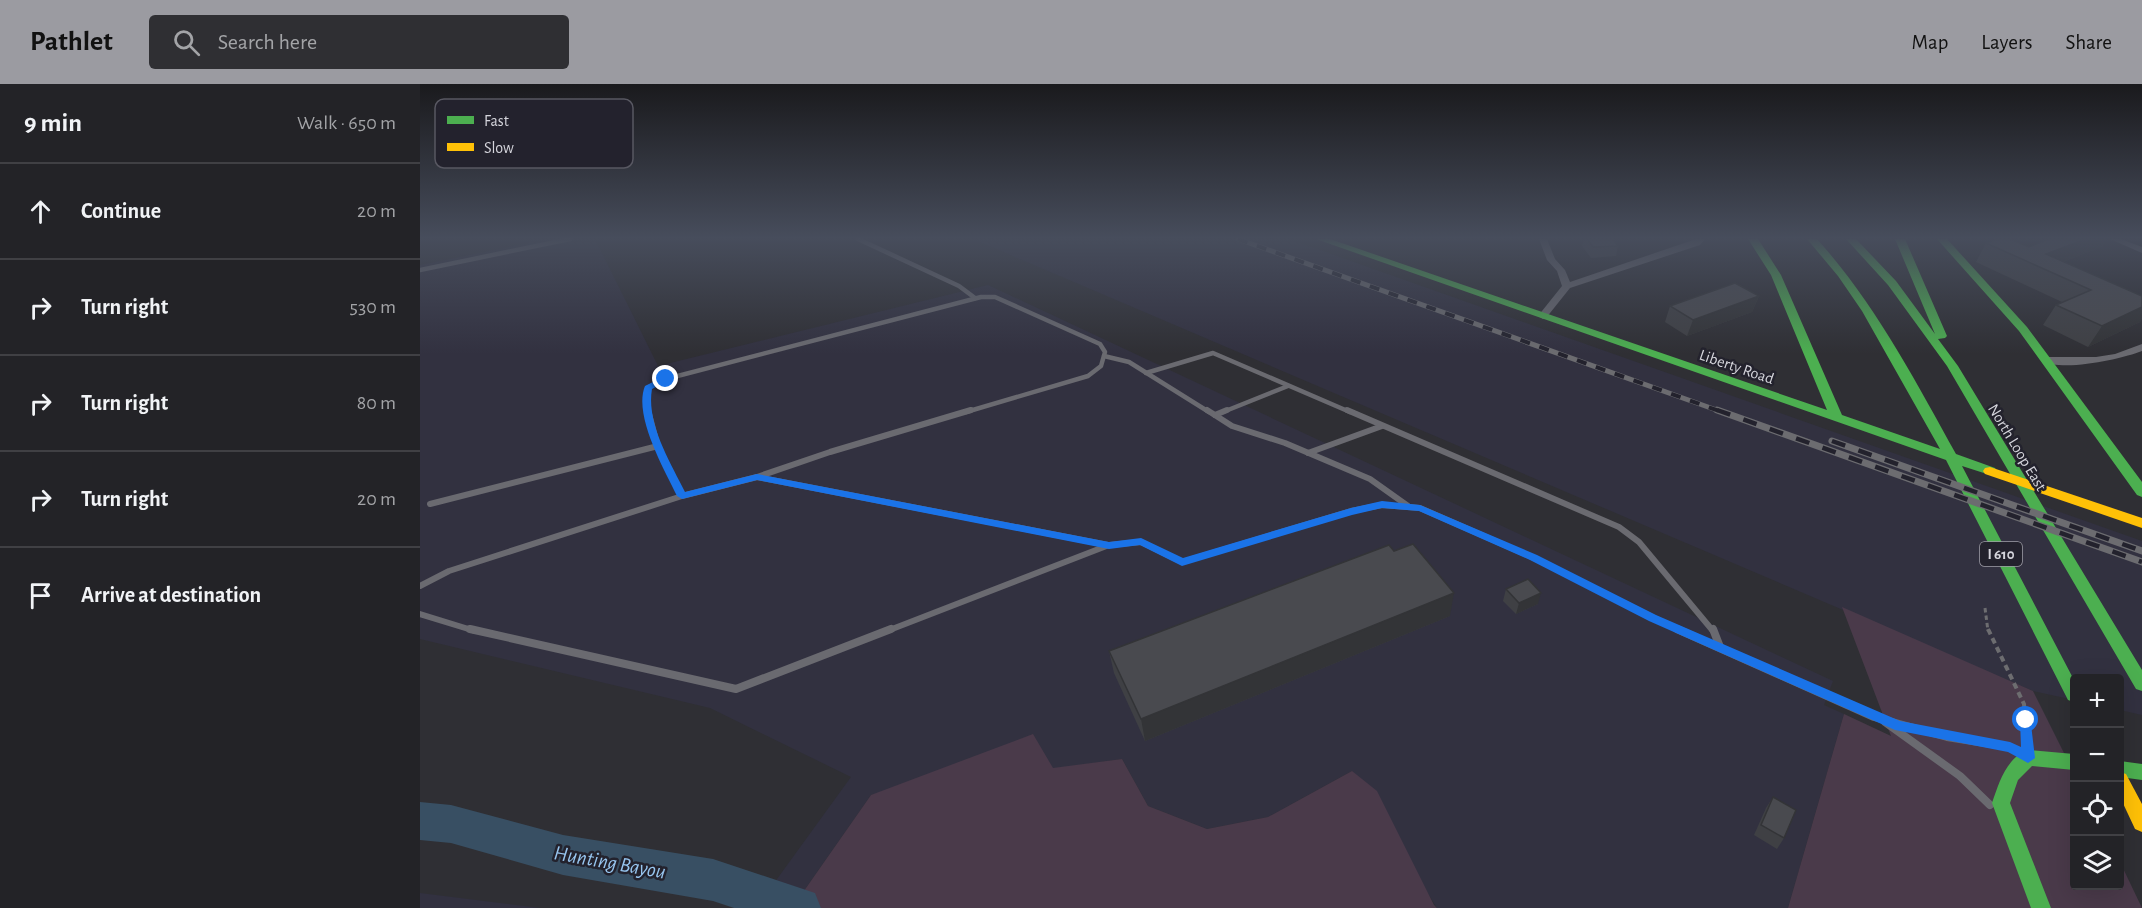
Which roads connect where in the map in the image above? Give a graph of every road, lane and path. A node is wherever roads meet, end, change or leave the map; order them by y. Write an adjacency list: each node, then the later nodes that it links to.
1 (941, 277): 13 (lane)
2 (1432, 277): 14 (main road, Liberty Road)
3 (1564, 277): 12 (street)
4 (1593, 277): 12 (street)
5 (1777, 277): 22 (main road)
6 (1842, 277): 11 (main road)
7 (1843, 277): 11 (main road, I 610)
8 (1887, 277): 18 (main road, North Loop East)
9 (1917, 277): 18 (main road)
10 (1980, 277): 17 (main road)
11 (1848, 283): 38 (main road, I 610)
12 (1567, 286): 14 (street)
13 (975, 298): 16 (lane); 24 (lane)
14 (1543, 316): 22 (main road, Liberty Road)
15 (2142, 347): 17 (street)
16 (1104, 356): 19 (lane); 26 (lane)
17 (2047, 360): 27 (main road)
18 (1952, 366): 37 (main road, North Loop East)
19 (1146, 373): 20 (lane); 21 (lane)
20 (1288, 386): 21 (lane); 23 (lane)
21 (1215, 415): 25 (lane)
22 (1837, 419): 31 (main road, Liberty Road)
23 (1382, 426): 25 (lane); 36 (lane)
24 (658, 446): 28 (lane); 29 (lane)
25 (1308, 453): 30 (lane)
26 (757, 477): 28 (lane); 32 (lane)
27 (2142, 492)
28 (682, 496): 33 (lane)
29 (430, 504)
30 (1410, 507): 32 (lane); 36 (lane)
31 (2142, 523)
32 (1109, 545): 35 (lane)
33 (420, 586)
34 (1985, 608): 40 (path)
35 (420, 614)
36 (1720, 647): 39 (lane)
37 (2142, 684)
38 (2070, 687)
39 (1883, 720): 40 (lane); 46 (lane)
40 (2028, 758): 41 (main road); 46 (main road)
41 (2070, 761)
42 (2124, 770): 43 (main road)
43 (2142, 772)
44 (2121, 782): 45 (main road)
45 (2142, 823)
46 (2008, 824): 47 (main road)
47 (2041, 908)

